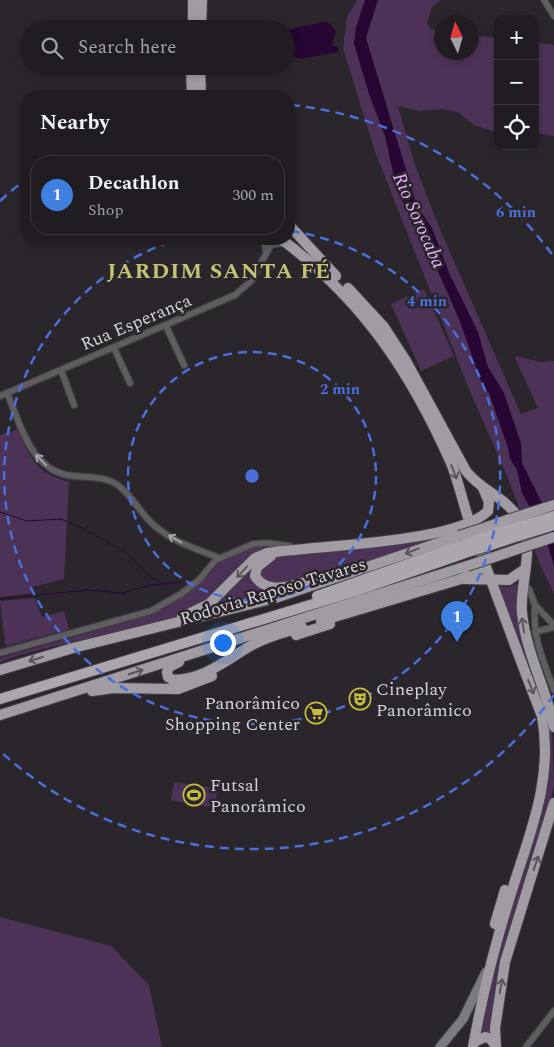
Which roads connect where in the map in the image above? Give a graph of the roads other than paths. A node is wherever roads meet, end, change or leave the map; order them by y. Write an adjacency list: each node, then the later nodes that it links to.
1 (193, 0): 5 (highway)
2 (202, 0): 6 (highway)
3 (544, 0): 4 (street)
4 (554, 16)
5 (192, 20)
6 (201, 20)
7 (191, 75): 9 (highway)
8 (200, 75): 10 (highway)
9 (192, 90)
10 (201, 90)
11 (295, 231): 26 (highway)
12 (265, 245): 17 (street)
13 (270, 245): 17 (street)
14 (285, 245): 16 (street)
15 (288, 245): 16 (highway)
16 (293, 248): 27 (highway, one-way to 27)
17 (266, 252): 18 (street, Rua Esperança)
18 (166, 326): 19 (street, Rua Esperança); 20 (street)
19 (114, 348): 21 (street, Rua Esperança); 22 (street)
20 (184, 365)
21 (61, 370): 23 (street, Rua Esperança); 25 (street)
22 (130, 383)
23 (7, 393): 24 (street, Rua Esperança); 36 (street, one-way to 23)
24 (0, 396)
25 (74, 405)
26 (483, 488): 30 (highway); 39 (highway)
27 (464, 504): 30 (highway); 31 (highway); 34 (highway)
28 (554, 505): 34 (highway, Rodovia Raposo Tavares, bridge)
29 (554, 516): 34 (highway, Rodovia Raposo Tavares, bridge)
30 (479, 518): 31 (highway)
31 (469, 522): 34 (highway); 37 (highway)
32 (554, 525): 34 (highway, Rodovia Raposo Tavares, bridge)
33 (554, 537): 50 (highway, bridge)
34 (461, 540): 35 (highway); 38 (highway, one-way to 38); 53 (highway, Rodovia Raposo Tavares); 55 (highway, Rodovia Raposo Tavares)
35 (305, 548): 36 (street); 38 (highway); 49 (highway, one-way to 49)
36 (219, 558): 51 (street)
37 (484, 562): 40 (highway); 42 (highway)
38 (369, 568): 49 (highway)
39 (525, 569): 42 (highway); 43 (highway)
40 (461, 579): 41 (highway); 44 (highway)
41 (475, 579): 42 (highway); 46 (highway)
42 (490, 579): 46 (highway)
43 (523, 583): 45 (street); 60 (highway, one-way to 43)
44 (382, 604): 50 (highway); 56 (highway)
45 (536, 605): 47 (street); 48 (street)
46 (501, 608): 61 (highway, one-way to 61)
47 (554, 626): 48 (street)
48 (534, 632): 54 (street)
49 (131, 634): 52 (highway, one-way to 52)
50 (246, 637): 56 (highway, one-way to 50)
51 (0, 652)
52 (0, 670)
53 (46, 685): 57 (highway, Rodovia Raposo Tavares); 58 (highway)
54 (554, 690)
55 (0, 692)
56 (56, 696): 59 (highway)
57 (0, 699)
58 (0, 705)
59 (0, 715)
60 (554, 727)
61 (544, 789): 63 (highway); 63 (highway)
62 (554, 803): 69 (highway, one-way to 62)
63 (496, 943): 64 (highway)
64 (491, 960): 66 (highway); 68 (main road)
65 (554, 1011): 67 (street)
66 (474, 1044): 69 (highway)
67 (526, 1046)
68 (440, 1047)
69 (496, 1047)

